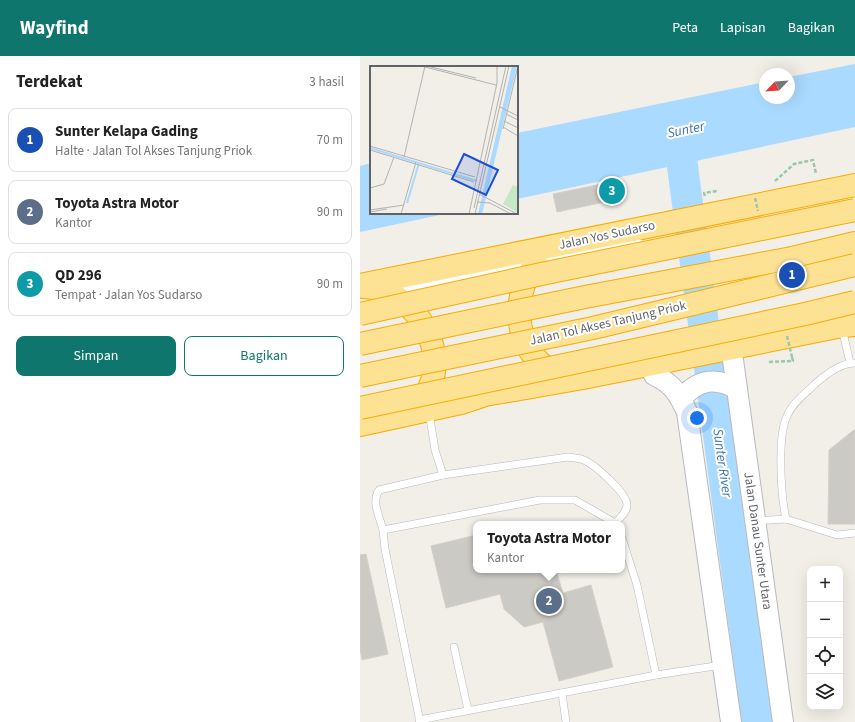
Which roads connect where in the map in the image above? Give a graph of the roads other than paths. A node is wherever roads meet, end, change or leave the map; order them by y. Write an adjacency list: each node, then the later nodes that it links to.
1 (855, 185): 5 (highway, Jalan Yos Sudarso)
2 (855, 210): 9 (highway, bridge)
3 (646, 242): 6 (lane)
4 (855, 243): 11 (highway, Jalan Tol Akses Tanjung Priok, bridge)
5 (564, 244): 6 (highway); 8 (highway, Jalan Yos Sudarso)
6 (537, 261): 8 (lane); 16 (highway)
7 (855, 265): 15 (highway, Jalan Tol Akses Tanjung Priok, bridge)
8 (371, 290): 21 (highway)
9 (360, 314)
10 (849, 318): 12 (highway); 12 (lane); 13 (lane); 19 (highway, bridge)
11 (360, 344)
12 (716, 363): 14 (highway); 16 (highway); 17 (main road); 27 (main road, Jalan Danau Sunter Utara)
13 (852, 363): 24 (lane)
14 (654, 375): 17 (main road); 18 (highway)
15 (360, 376)
16 (584, 378): 18 (highway)
17 (681, 399): 32 (main road)
18 (461, 403): 20 (highway)
19 (360, 408)
20 (428, 410): 21 (highway); 23 (lane)
21 (398, 416): 22 (highway)
22 (360, 425)
23 (443, 475): 26 (lane); 28 (lane)
24 (786, 519): 27 (lane); 29 (lane)
25 (612, 521): 28 (lane)
26 (618, 521)
27 (756, 521): 39 (main road, Jalan Danau Sunter Utara)
28 (383, 530): 36 (lane)
29 (855, 533)
30 (625, 547): 33 (lane)
31 (454, 646): 35 (lane)
32 (723, 665): 33 (lane); 38 (main road)
33 (656, 675): 34 (lane)
34 (562, 693): 35 (lane); 37 (lane)
35 (468, 710): 36 (lane)
36 (419, 721)
37 (566, 722)
38 (731, 722)
39 (783, 722)

